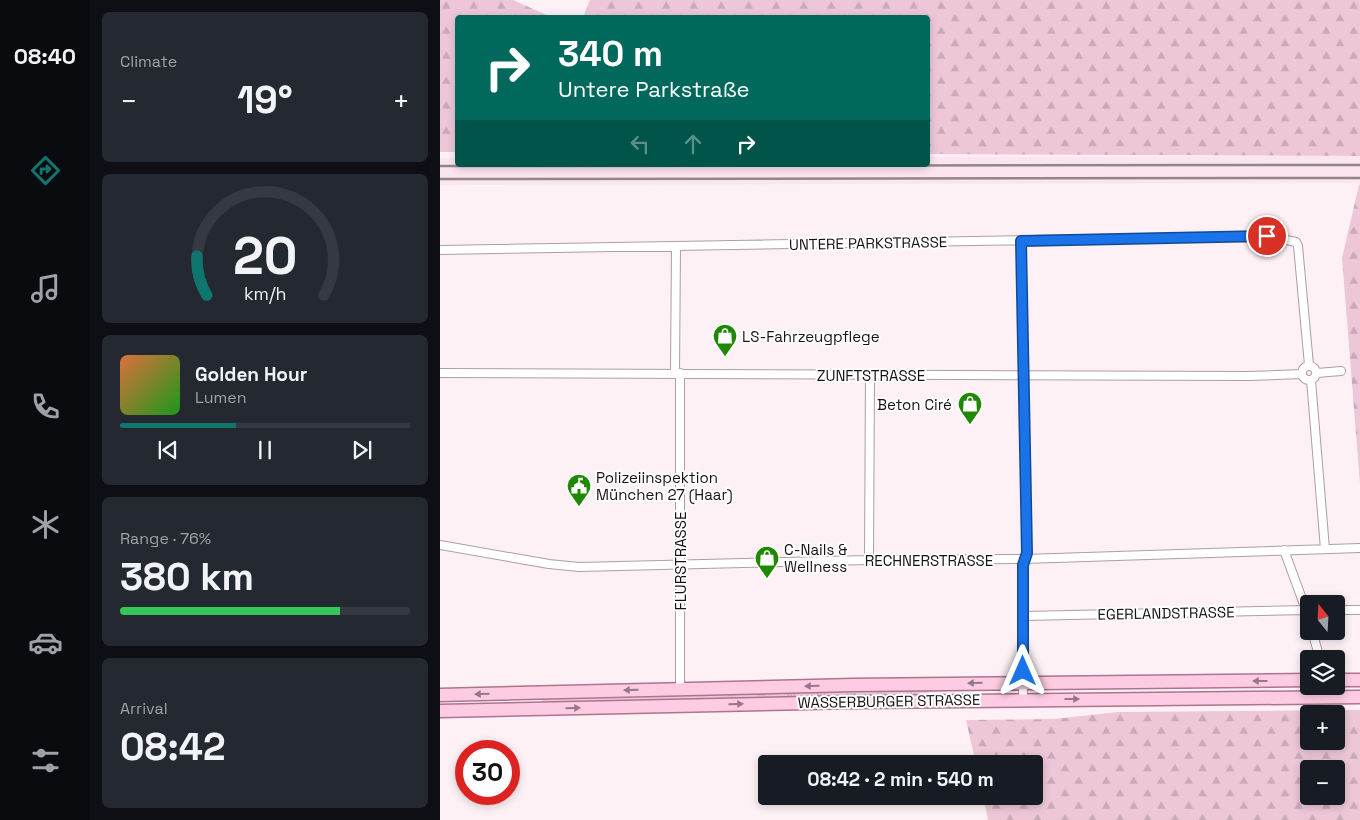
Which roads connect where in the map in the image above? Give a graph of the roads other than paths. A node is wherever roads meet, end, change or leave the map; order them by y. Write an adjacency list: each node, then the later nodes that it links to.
1 (1021, 241): 2 (street, UNTERE PARKSTRASSE); 4 (street, UNTERE PARKSTRASSE); 11 (street)
2 (676, 246): 3 (street, UNTERE PARKSTRASSE); 7 (street, FLURSTRASSE)
3 (440, 250)
4 (1309, 365): 8 (street); 9 (street)
5 (1341, 371): 8 (street)
6 (440, 373): 7 (street, ZUNFTSTRASSE)
7 (677, 373): 10 (street, ZUNFTSTRASSE); 19 (street, FLURSTRASSE)
8 (1317, 373): 12 (street)
9 (1302, 374): 11 (street, ZUNFTSTRASSE); 12 (street)
10 (870, 375): 11 (street, ZUNFTSTRASSE); 18 (street)
11 (1024, 375): 17 (street)
12 (1311, 380): 15 (street)
13 (440, 545): 19 (street, RECHNERSTRASSE)
14 (1360, 548): 15 (street, RECHNERSTRASSE)
15 (1325, 549): 16 (street, RECHNERSTRASSE)
16 (1284, 550): 17 (street, RECHNERSTRASSE); 20 (street)
17 (1024, 559): 18 (street, RECHNERSTRASSE); 24 (street)
18 (869, 560): 19 (street, RECHNERSTRASSE)
19 (680, 564): 29 (street, FLURSTRASSE)
20 (1301, 595)
21 (1345, 610): 22 (street)
22 (1360, 610)
23 (1300, 613): 24 (street, EGERLANDSTRASSE)
24 (1023, 616): 28 (street)
25 (1300, 680): 28 (main road, WASSERBURGER STRASSE, one-way to 28)
26 (1345, 680): 27 (main road)
27 (1360, 680)
28 (1024, 683): 29 (main road, WASSERBURGER STRASSE, one-way to 29); 32 (street)
29 (680, 689): 30 (main road, WASSERBURGER STRASSE, one-way to 30)
30 (440, 695)
31 (1360, 697): 32 (main road, WASSERBURGER STRASSE, one-way to 31)
32 (1023, 700): 33 (main road, WASSERBURGER STRASSE, one-way to 32)
33 (440, 711)

